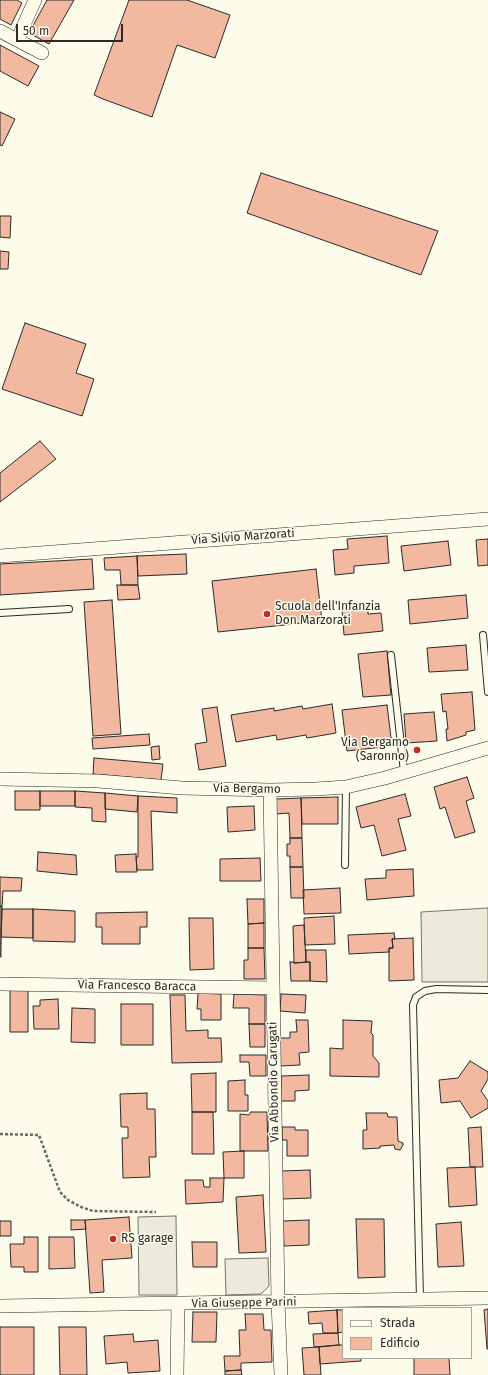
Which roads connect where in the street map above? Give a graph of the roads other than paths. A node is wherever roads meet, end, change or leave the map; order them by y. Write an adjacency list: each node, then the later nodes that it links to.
1 (35, 0): 3 (street)
2 (0, 31): 3 (street)
3 (17, 40): 4 (street)
4 (42, 53)
5 (487, 519): 6 (street, Via Silvio Marzorati)
6 (0, 556)
7 (69, 609): 8 (lane)
8 (0, 613)
9 (483, 635): 11 (lane)
10 (391, 655): 13 (lane)
11 (488, 692)
12 (488, 748): 13 (street, Via Bergamo)
13 (404, 772): 15 (street, Via Bergamo)
14 (0, 780): 16 (street, Via Bergamo)
15 (346, 787): 16 (street, Via Bergamo); 17 (lane)
16 (270, 790): 19 (street, Via Abbondio Carugati)
17 (345, 865)
18 (0, 984): 19 (street, Via Francesco Baracca)
19 (273, 988): 23 (street, Via Abbondio Carugati)
20 (488, 990): 22 (lane)
21 (488, 1298): 22 (street, Via Giuseppe Parini)
22 (420, 1300): 23 (street, Via Giuseppe Parini)
23 (278, 1302): 24 (street, Via Giuseppe Parini); 27 (street, Via Abbondio Carugati)
24 (178, 1304): 25 (street, Via Giuseppe Parini); 26 (street)
25 (0, 1306)
26 (177, 1375)
27 (281, 1375)

